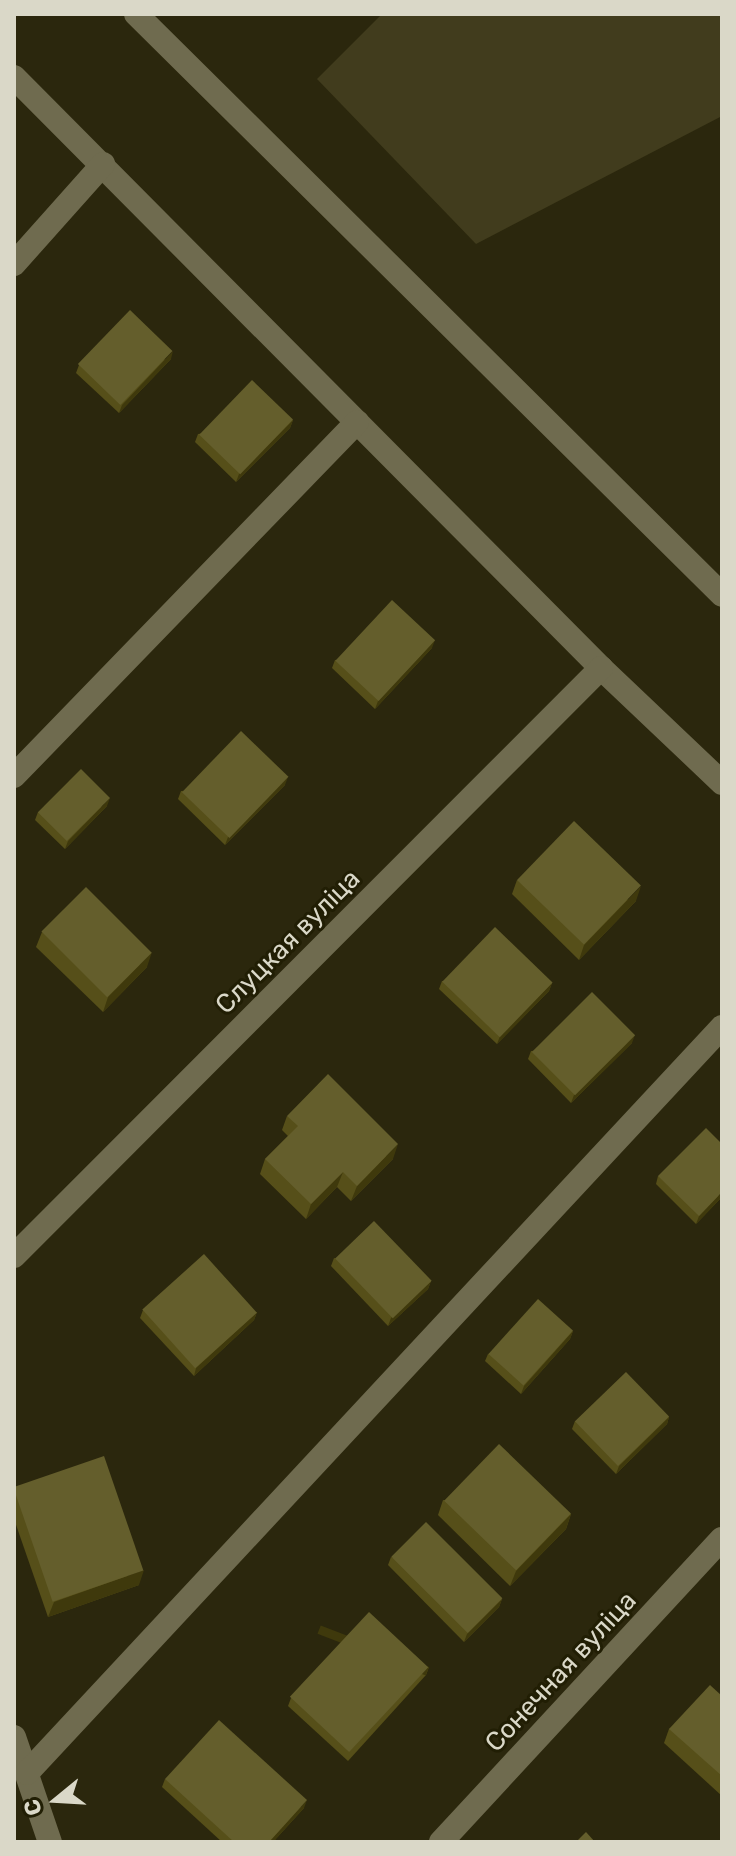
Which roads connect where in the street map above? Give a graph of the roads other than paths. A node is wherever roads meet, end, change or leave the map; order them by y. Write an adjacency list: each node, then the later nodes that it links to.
1 (136, 14): 6 (street)
2 (14, 77): 3 (street)
3 (103, 164): 4 (street); 5 (street)
4 (14, 264)
5 (357, 422): 7 (street); 8 (street)
6 (722, 595)
7 (601, 668): 9 (street); 11 (street, Слуцкая вуліца)
8 (14, 776)
9 (722, 783)
10 (722, 1027): 14 (street)
11 (14, 1256)
12 (722, 1539): 16 (street, Сонечная вуліца)
13 (14, 1737): 14 (street)
14 (27, 1773): 15 (street)
15 (50, 1842)
16 (441, 1842)

